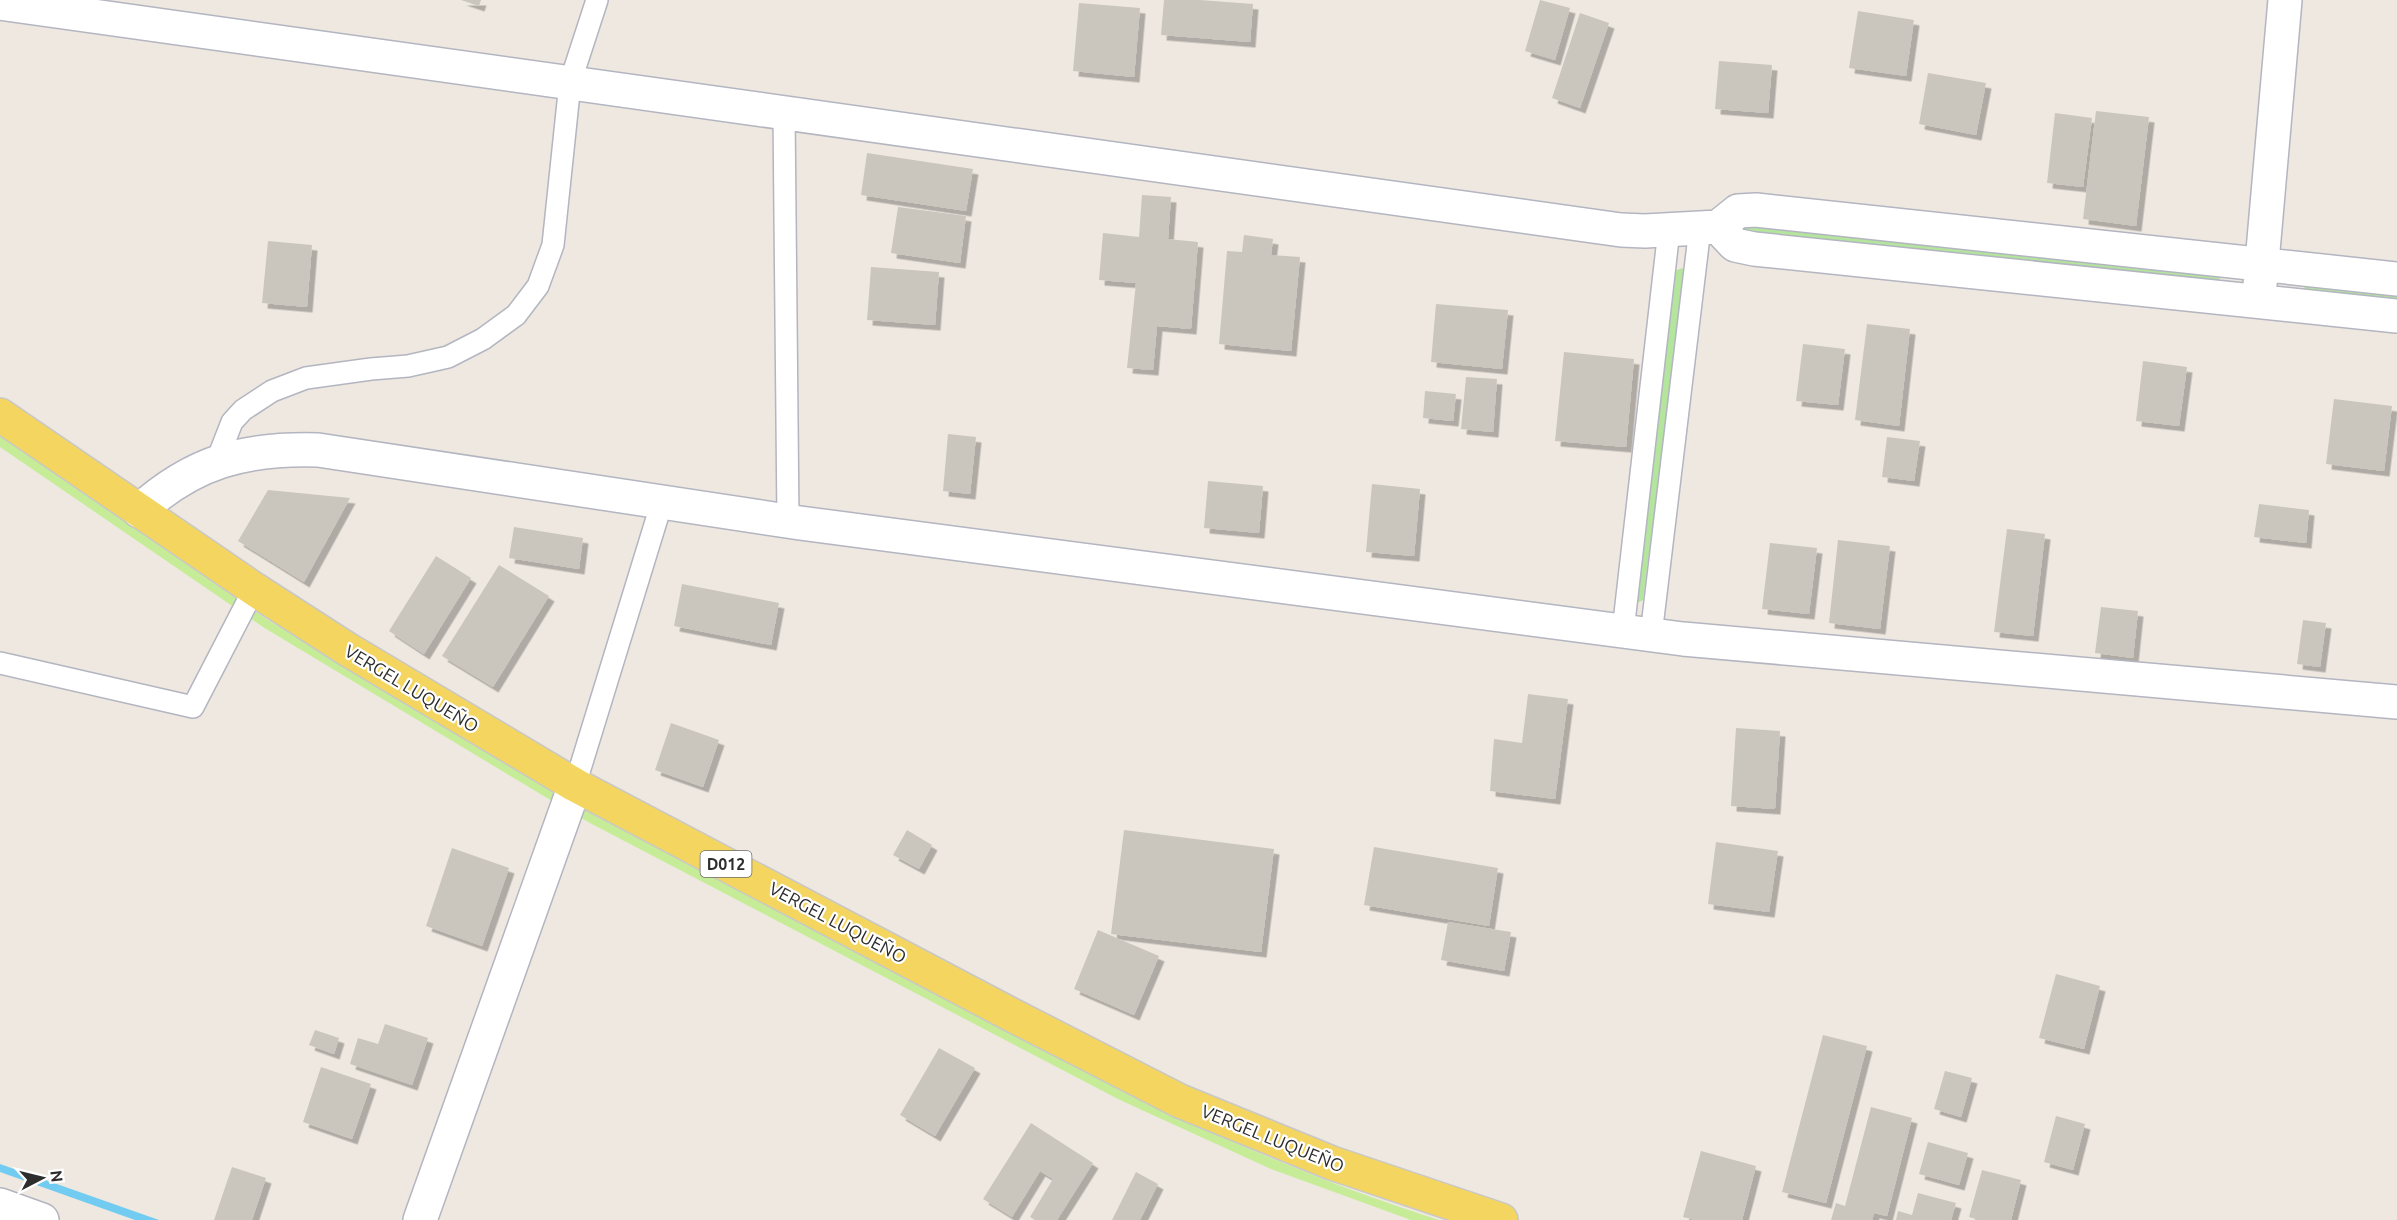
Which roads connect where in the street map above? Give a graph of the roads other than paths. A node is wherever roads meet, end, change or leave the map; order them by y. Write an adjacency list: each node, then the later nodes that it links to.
1 (597, 0): 4 (lane)
2 (2285, 0): 7 (street)
3 (0, 3): 4 (street)
4 (570, 83): 5 (street); 12 (lane)
5 (784, 113): 6 (street); 15 (lane)
6 (1696, 228): 7 (street); 9 (street); 17 (lane); 17 (lane)
7 (2262, 265): 8 (street); 9 (street)
8 (2397, 279)
9 (2258, 301): 10 (street)
10 (2397, 316)
11 (0, 415): 14 (main road, VERGEL LUQUEÑO / D012)
12 (216, 463): 13 (street); 14 (street)
13 (662, 502): 15 (street); 20 (lane)
14 (140, 511): 16 (main road, VERGEL LUQUEÑO / D012)
15 (788, 521): 17 (street)
16 (254, 589): 18 (lane); 20 (main road, VERGEL LUQUEÑO / D012)
17 (1637, 633): 19 (street)
18 (0, 663)
19 (2397, 702)
20 (574, 785): 23 (street); 24 (main road, VERGEL LUQUEÑO / D012)
21 (0, 1205): 22 (street)
22 (42, 1220)
23 (420, 1220)
24 (1501, 1220)

